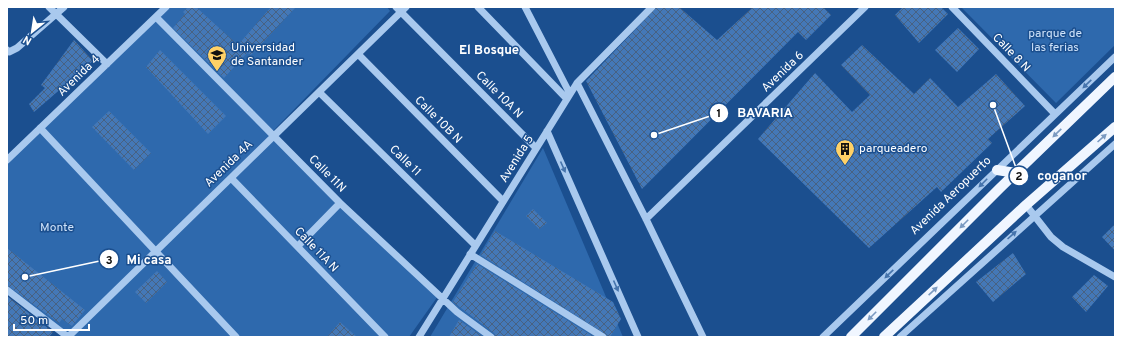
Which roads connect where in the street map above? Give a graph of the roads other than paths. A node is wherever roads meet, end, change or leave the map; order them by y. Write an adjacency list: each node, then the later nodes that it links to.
1 (49, 7): 10 (street)
2 (64, 7): 10 (street)
3 (166, 7): 11 (street, Avenida 4)
4 (478, 7): 19 (street)
5 (525, 7): 19 (street)
6 (652, 7): 17 (street, Avenida 5)
7 (865, 7): 35 (street, Avenida 6)
8 (952, 7): 20 (street, Calle 8 N)
9 (401, 9): 13 (street, Avenida 4A); 26 (street, Calle 10A N)
10 (56, 15): 12 (street); 15 (street)
11 (156, 17): 15 (street, Avenida 4); 24 (street, Calle 11N)
12 (8, 51)
13 (358, 54): 18 (street, Avenida 4A); 31 (street, Calle 10B N)
14 (1115, 57): 20 (street, Avenida Aeropuerto, one-way to 20)
15 (107, 64): 22 (street, Avenida 4)
16 (1115, 77): 29 (main road, one-way to 29)
17 (577, 83): 19 (street, Avenida 5); 35 (street)
18 (319, 92): 24 (street, Avenida 4A); 36 (street, Calle 11)
19 (568, 96): 23 (street, Avenida 5)
20 (1055, 114): 28 (street, Avenida Aeropuerto)
21 (1115, 127): 33 (main road, one-way to 21)
22 (40, 128): 27 (street, Avenida 4); 38 (street)
23 (547, 131): 26 (street, Avenida 5); 49 (street, one-way to 49)
24 (274, 136): 30 (street, Avenida 4A); 32 (street, Calle 11N)
25 (1115, 144): 34 (street)
26 (536, 148): 31 (street, Avenida 5)
27 (7, 160)
28 (997, 170): 29 (main road); 51 (street, Avenida Aeropuerto, one-way to 51)
29 (1016, 173): 52 (main road, one-way to 52)
30 (231, 178): 37 (street, Calle 11A N); 38 (street, Avenida 4A)
31 (503, 201): 36 (street, Avenida 5)
32 (340, 203): 37 (street); 42 (street, Calle 11N)
33 (1026, 205): 34 (street); 53 (main road, one-way to 33)
34 (1034, 216): 40 (street); 54 (street, one-way to 34)
35 (646, 219): 50 (street)
36 (476, 245): 39 (street, Avenida 5)
37 (298, 246): 45 (street, Calle 11A N)
38 (155, 252): 43 (street, Avenida 4A); 44 (street)
39 (470, 254): 42 (street, Avenida 5); 48 (street)
40 (1115, 277)
41 (7, 290): 43 (street)
42 (444, 300): 46 (street, Avenida 5); 47 (street, Calle 11N)
43 (68, 337)
44 (236, 337)
45 (385, 337)
46 (419, 337)
47 (491, 337)
48 (603, 337)
49 (638, 337)
50 (703, 337)
51 (823, 337)
52 (851, 337)
53 (884, 337)
54 (900, 337)

